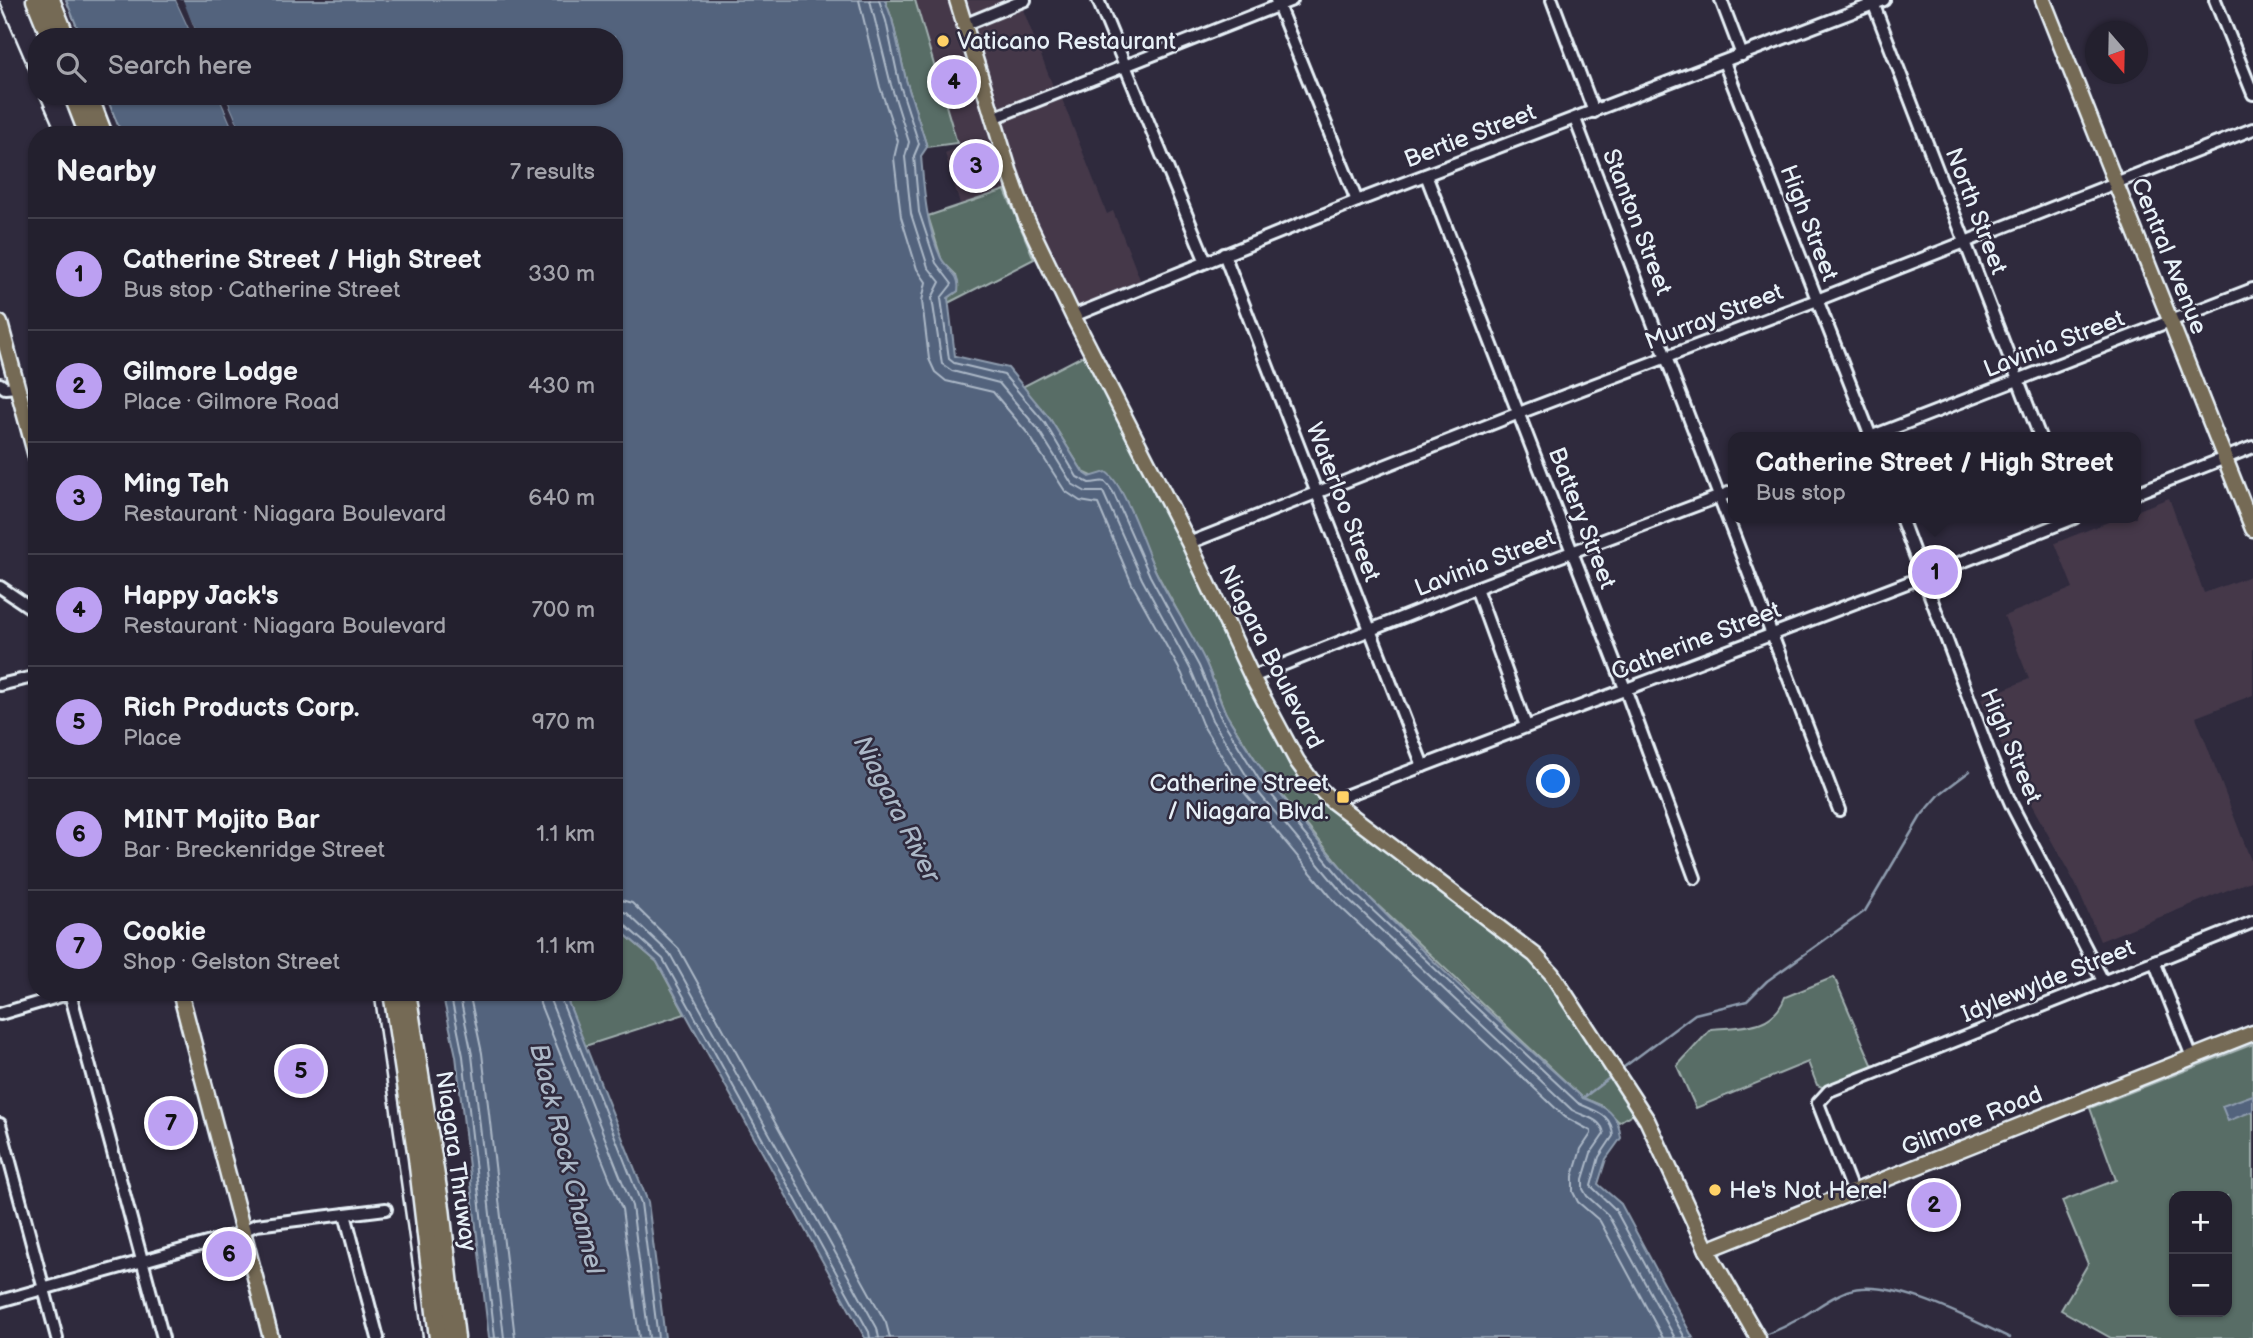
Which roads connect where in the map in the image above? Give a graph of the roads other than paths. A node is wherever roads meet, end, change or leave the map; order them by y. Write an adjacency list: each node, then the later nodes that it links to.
1 (36, 0): 14 (highway)
2 (50, 0): 15 (highway)
3 (957, 0): 13 (main road, Niagara Boulevard)
4 (1025, 0): 13 (street)
5 (1098, 0): 18 (street)
6 (1292, 0): 12 (street)
7 (1552, 0): 22 (street)
8 (1721, 0): 16 (street)
9 (2043, 0): 29 (main road, Central Avenue)
10 (2215, 0): 19 (street)
11 (1876, 1): 16 (street, Bertie Street); 31 (street, North Street)
12 (1278, 3): 18 (street); 30 (street)
13 (964, 25): 23 (main road, Niagara Boulevard)
14 (47, 28)
15 (61, 28)
16 (1742, 55): 17 (street, Bertie Street)
17 (1724, 62): 22 (street, Bertie Street); 35 (street, High Street)
18 (1125, 67): 23 (street); 33 (street)
19 (2253, 94)
20 (77, 105): 25 (highway)
21 (91, 105): 26 (highway)
22 (1594, 112): 24 (street, Bertie Street)
23 (993, 118): 36 (main road, Niagara Boulevard)
24 (1575, 119): 28 (street, Bertie Street); 39 (street, Stanton Street)
25 (86, 126)
26 (100, 126)
27 (2253, 129): 29 (street, Murray Street)
28 (1426, 175): 30 (street, Bertie Street); 43 (street, Battery Street)
29 (2116, 183): 31 (street, Murray Street); 37 (main road, Central Avenue)
30 (1357, 201): 32 (street, Bertie Street)
31 (1965, 242): 35 (street, Murray Street); 40 (street, North Street)
32 (1224, 254): 33 (street, Bertie Street); 51 (street, Waterloo Street)
33 (1206, 262): 36 (street, Bertie Street)
34 (2253, 289): 37 (street, Lavinia Street)
35 (1817, 300): 39 (street, Murray Street); 45 (street, High Street)
36 (1073, 316): 59 (main road, Niagara Boulevard)
37 (2171, 320): 40 (street, Lavinia Street); 49 (main road, Central Avenue)
38 (0, 324): 42 (main road)
39 (1666, 358): 43 (street, Murray Street); 53 (street, Stanton Street)
40 (2018, 380): 46 (street, Lavinia Street); 47 (street, North Street)
41 (0, 384): 42 (street)
42 (17, 387): 44 (main road)
43 (1519, 413): 51 (street, Murray Street); 60 (street, Battery Street)
44 (28, 427)
45 (1869, 432)
46 (1884, 432)
47 (2038, 432)
48 (2253, 447): 49 (street)
49 (2224, 457): 50 (street); 58 (main road, Central Avenue)
50 (2141, 491)
51 (1317, 492): 59 (street, Murray Street); 65 (street, Waterloo Street)
52 (1728, 493): 53 (street, Lavinia Street)
53 (1720, 496): 54 (street, Stanton Street); 60 (street, Lavinia Street)
54 (1728, 517)
55 (1730, 523): 66 (street, Stanton Street)
56 (1903, 523): 61 (street, High Street)
57 (2058, 523): 61 (street, Catherine Street)
58 (2253, 529)
59 (1189, 543): 67 (main road, Niagara Boulevard)
60 (1572, 551): 63 (street, Lavinia Street); 70 (street, Battery Street)
61 (1923, 577): 66 (street, Catherine Street); 78 (street, High Street)
62 (0, 587): 64 (street)
63 (1476, 588): 65 (street, Lavinia Street); 71 (street)
64 (28, 606)
65 (1370, 630): 67 (street, Lavinia Street); 72 (street, Waterloo Street)
66 (1773, 634): 70 (street, Catherine Street); 74 (street, Stanton Street)
67 (1252, 677): 73 (main road, Niagara Boulevard)
68 (28, 678): 69 (street)
69 (0, 685)
70 (1626, 691): 71 (street, Catherine Street); 75 (street, Battery Street)
71 (1526, 726): 72 (street, Catherine Street)
72 (1423, 766): 73 (street, Catherine Street)
73 (1332, 801): 92 (main road, Niagara Boulevard)
74 (1839, 810)
75 (1695, 878)
76 (2253, 922): 77 (street, Idylewylde Street)
77 (2157, 960): 78 (street, Idylewylde Street); 86 (street)
78 (2103, 981): 88 (street, Idylewylde Street)
79 (45, 1001): 84 (street)
80 (74, 1001): 93 (street)
81 (182, 1001): 91 (main road)
82 (394, 1001): 100 (highway, Niagara Thruway)
83 (407, 1001): 101 (highway, Niagara Thruway)
84 (0, 1014)
85 (2253, 1033): 86 (main road, Gilmore Road)
86 (2192, 1057): 88 (main road, Gilmore Road)
87 (0, 1124): 94 (street)
88 (1853, 1193): 92 (main road, Gilmore Road)
89 (386, 1209): 90 (street)
90 (345, 1214): 91 (street); 99 (street)
91 (243, 1231): 93 (street); 98 (main road)
92 (1707, 1250): 102 (main road, Niagara Boulevard)
93 (141, 1261): 94 (street); 97 (street)
94 (44, 1289): 95 (street); 96 (street)
95 (0, 1301)
96 (57, 1338)
97 (163, 1338)
98 (271, 1338)
99 (378, 1338)
100 (439, 1338)
101 (455, 1338)
102 (1758, 1338)

